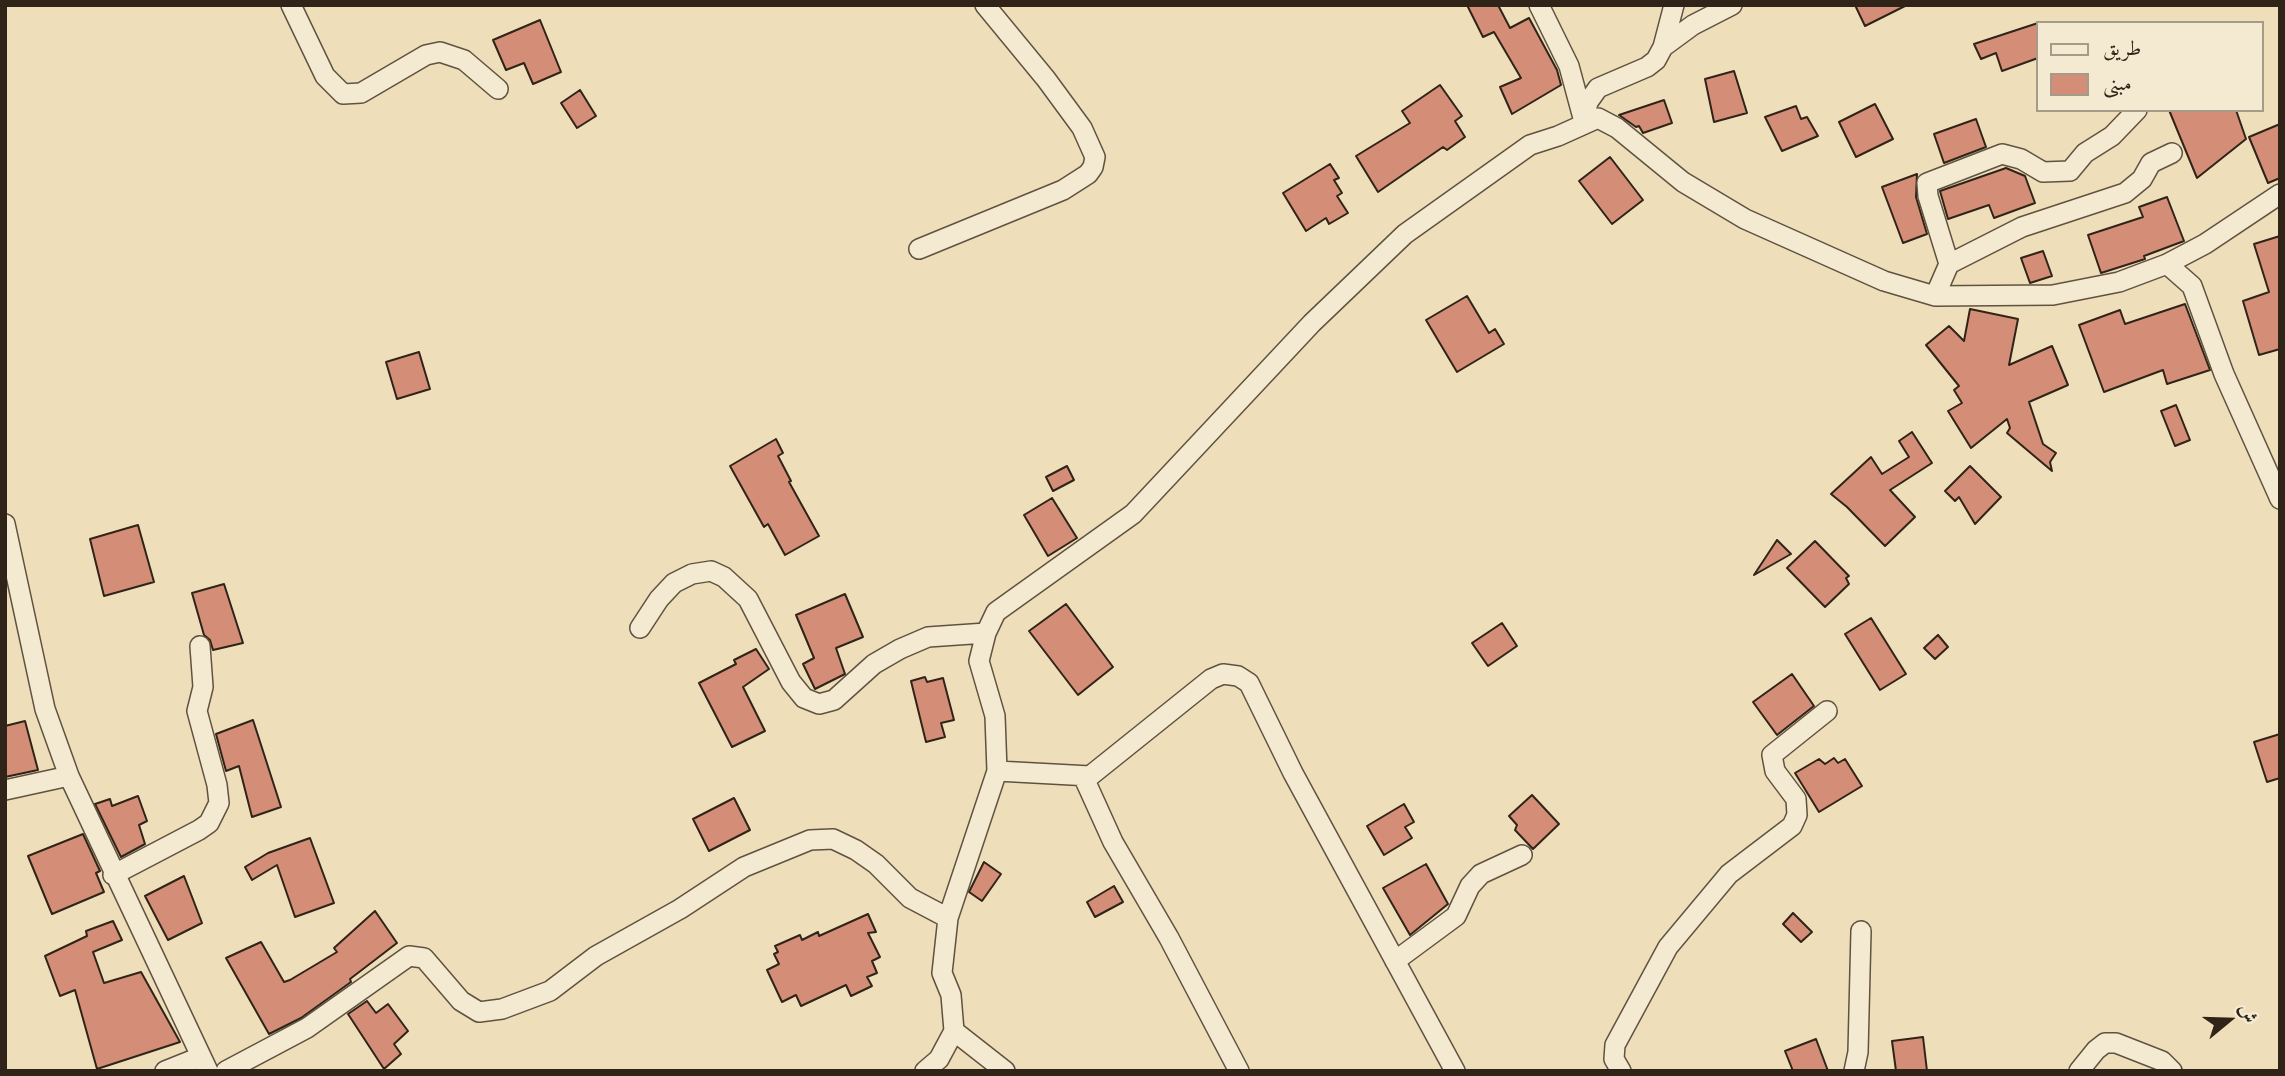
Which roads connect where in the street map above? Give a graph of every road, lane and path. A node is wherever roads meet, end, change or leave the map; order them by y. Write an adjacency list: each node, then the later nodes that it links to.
1 (291, 5): 7 (street)
2 (985, 5): 12 (street)
3 (1539, 5): 9 (street)
4 (1674, 5): 6 (street)
5 (1731, 5): 6 (street)
6 (1663, 47): 9 (street)
7 (498, 89)
8 (2135, 112): 13 (street)
9 (1584, 122): 15 (street); 19 (street)
10 (2172, 153): 13 (street)
11 (2280, 194): 14 (street)
12 (919, 249)
13 (1950, 264): 15 (street)
14 (2167, 264): 15 (street); 16 (street)
15 (1936, 296)
16 (2280, 499)
17 (5, 524): 23 (street)
18 (640, 628): 19 (street)
19 (986, 632): 22 (street)
20 (200, 646): 27 (street)
21 (1827, 712): 39 (street)
22 (997, 771): 24 (street); 28 (street)
23 (69, 776): 25 (street); 27 (street)
24 (1084, 778): 30 (street); 37 (street)
25 (5, 790)
26 (1522, 855): 30 (street)
27 (113, 875): 32 (street)
28 (948, 918): 31 (street); 34 (street)
29 (1861, 931): 40 (street)
30 (1395, 961): 38 (street)
31 (954, 1031): 35 (street); 36 (street)
32 (204, 1064): 33 (street)
33 (165, 1071)
34 (226, 1071)
35 (925, 1071)
36 (1005, 1071)
37 (1239, 1071)
38 (1455, 1071)
39 (1621, 1071)
40 (1854, 1071)
41 (2079, 1071): 42 (street)
42 (2172, 1071)

